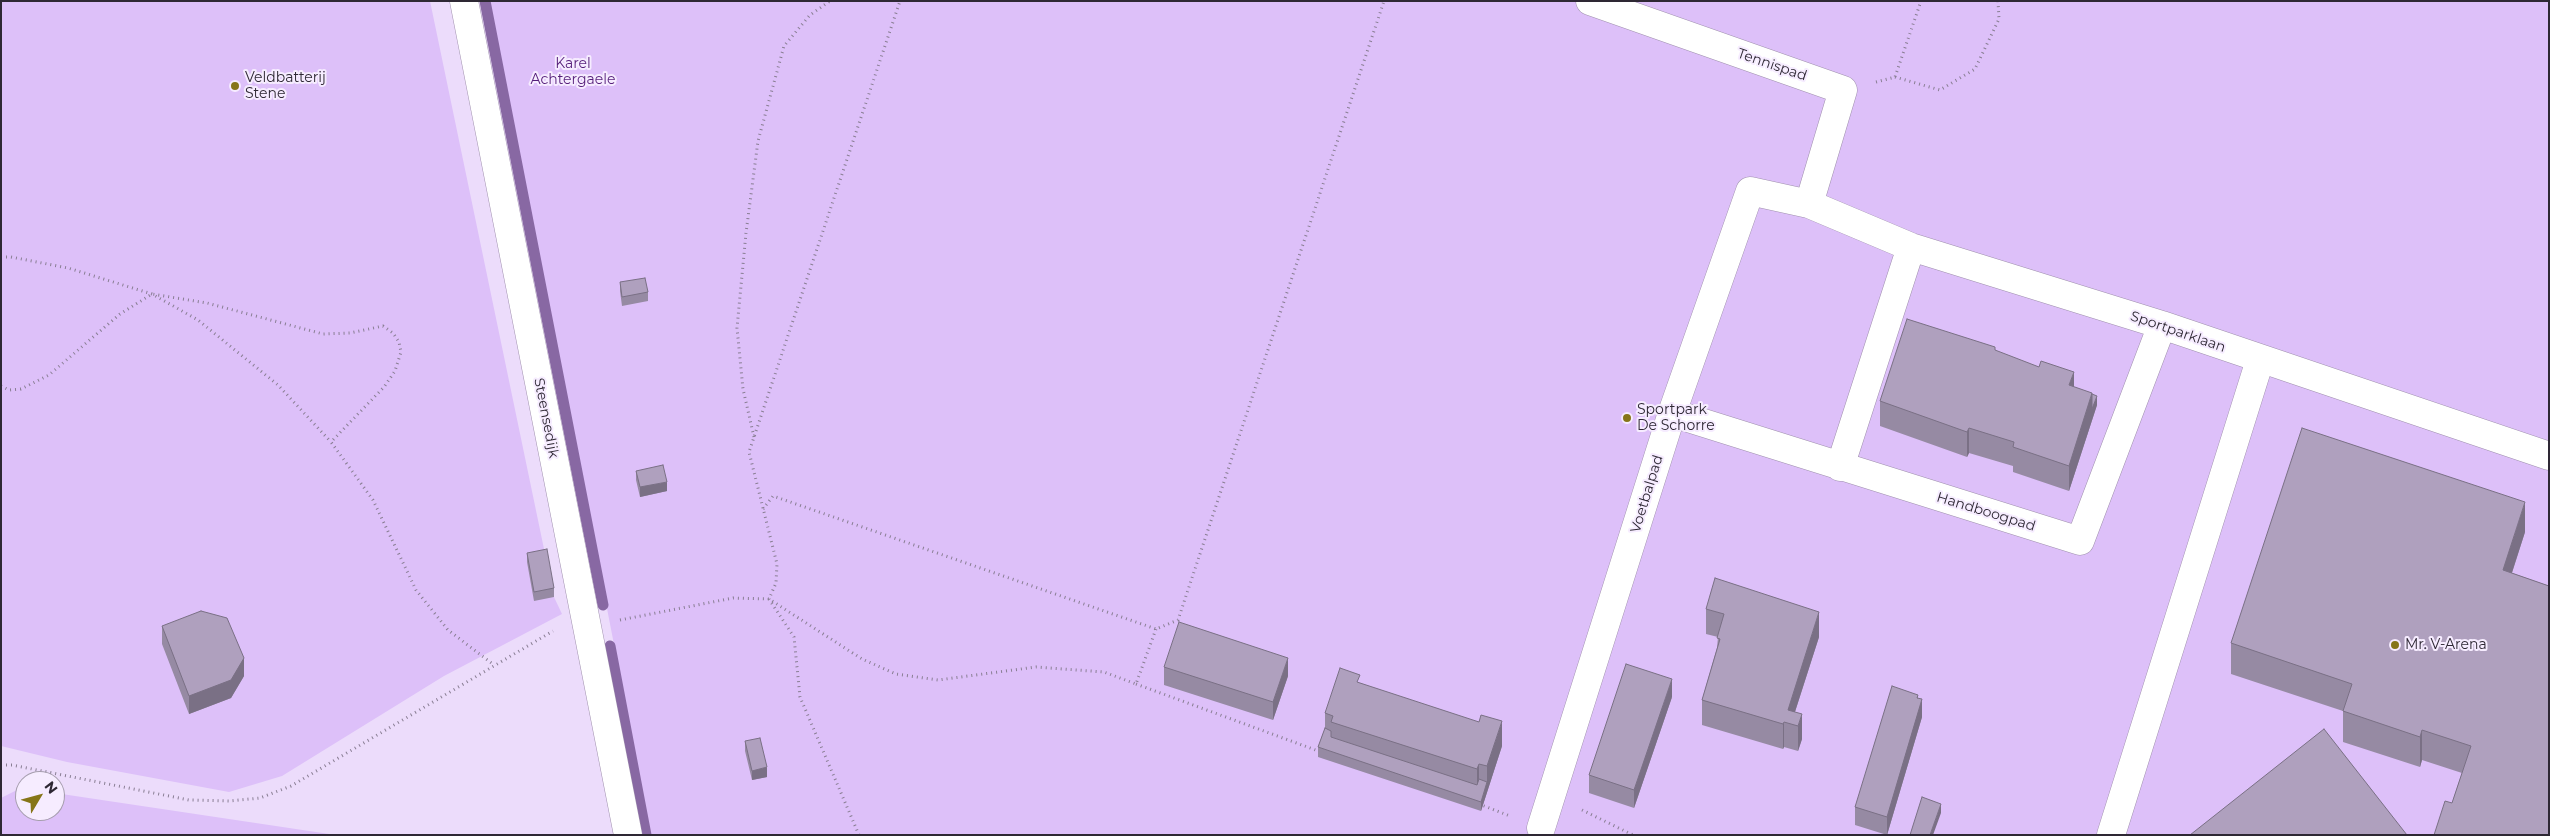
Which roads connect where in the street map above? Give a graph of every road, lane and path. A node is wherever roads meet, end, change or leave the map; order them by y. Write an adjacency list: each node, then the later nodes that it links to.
1 (464, 1): 24 (street, Steensedijk)
2 (830, 1): 18 (path)
3 (900, 1): 18 (path)
4 (1384, 1): 25 (path)
5 (1590, 1): 9 (street, Tennispad)
6 (1921, 1): 8 (path)
7 (1998, 1): 8 (path)
8 (1895, 77): 9 (path)
9 (1843, 90): 10 (street)
10 (1809, 204): 11 (street, Sportparklaan); 17 (street, Voetbalpad)
11 (1911, 248): 14 (street, Sportparklaan); 21 (street)
12 (1, 257): 13 (path)
13 (152, 294): 16 (path); 19 (path); 19 (path)
14 (2162, 326): 15 (street, Sportparklaan); 21 (street, Handboogpad)
15 (2260, 360): 20 (street, Sportparklaan); 36 (street)
16 (1, 386)
17 (1672, 414): 21 (street, Handboogpad); 30 (street, Voetbalpad)
18 (754, 439): 22 (path)
19 (331, 442): 26 (path)
20 (2549, 456)
21 (1840, 467)
22 (762, 509): 23 (path); 25 (path)
23 (769, 598): 24 (path); 27 (path); 34 (path)
24 (584, 620): 26 (path); 33 (street, Steensedijk)
25 (1156, 629): 27 (path)
26 (494, 666): 29 (path)
27 (1136, 684): 28 (path)
28 (1330, 755)
29 (1, 765)
30 (1552, 796): 32 (street, Voetbalpad); 35 (path)
31 (1476, 803): 32 (path)
32 (1541, 828)
33 (628, 835)
34 (859, 835)
35 (1633, 835)
36 (2112, 835)

